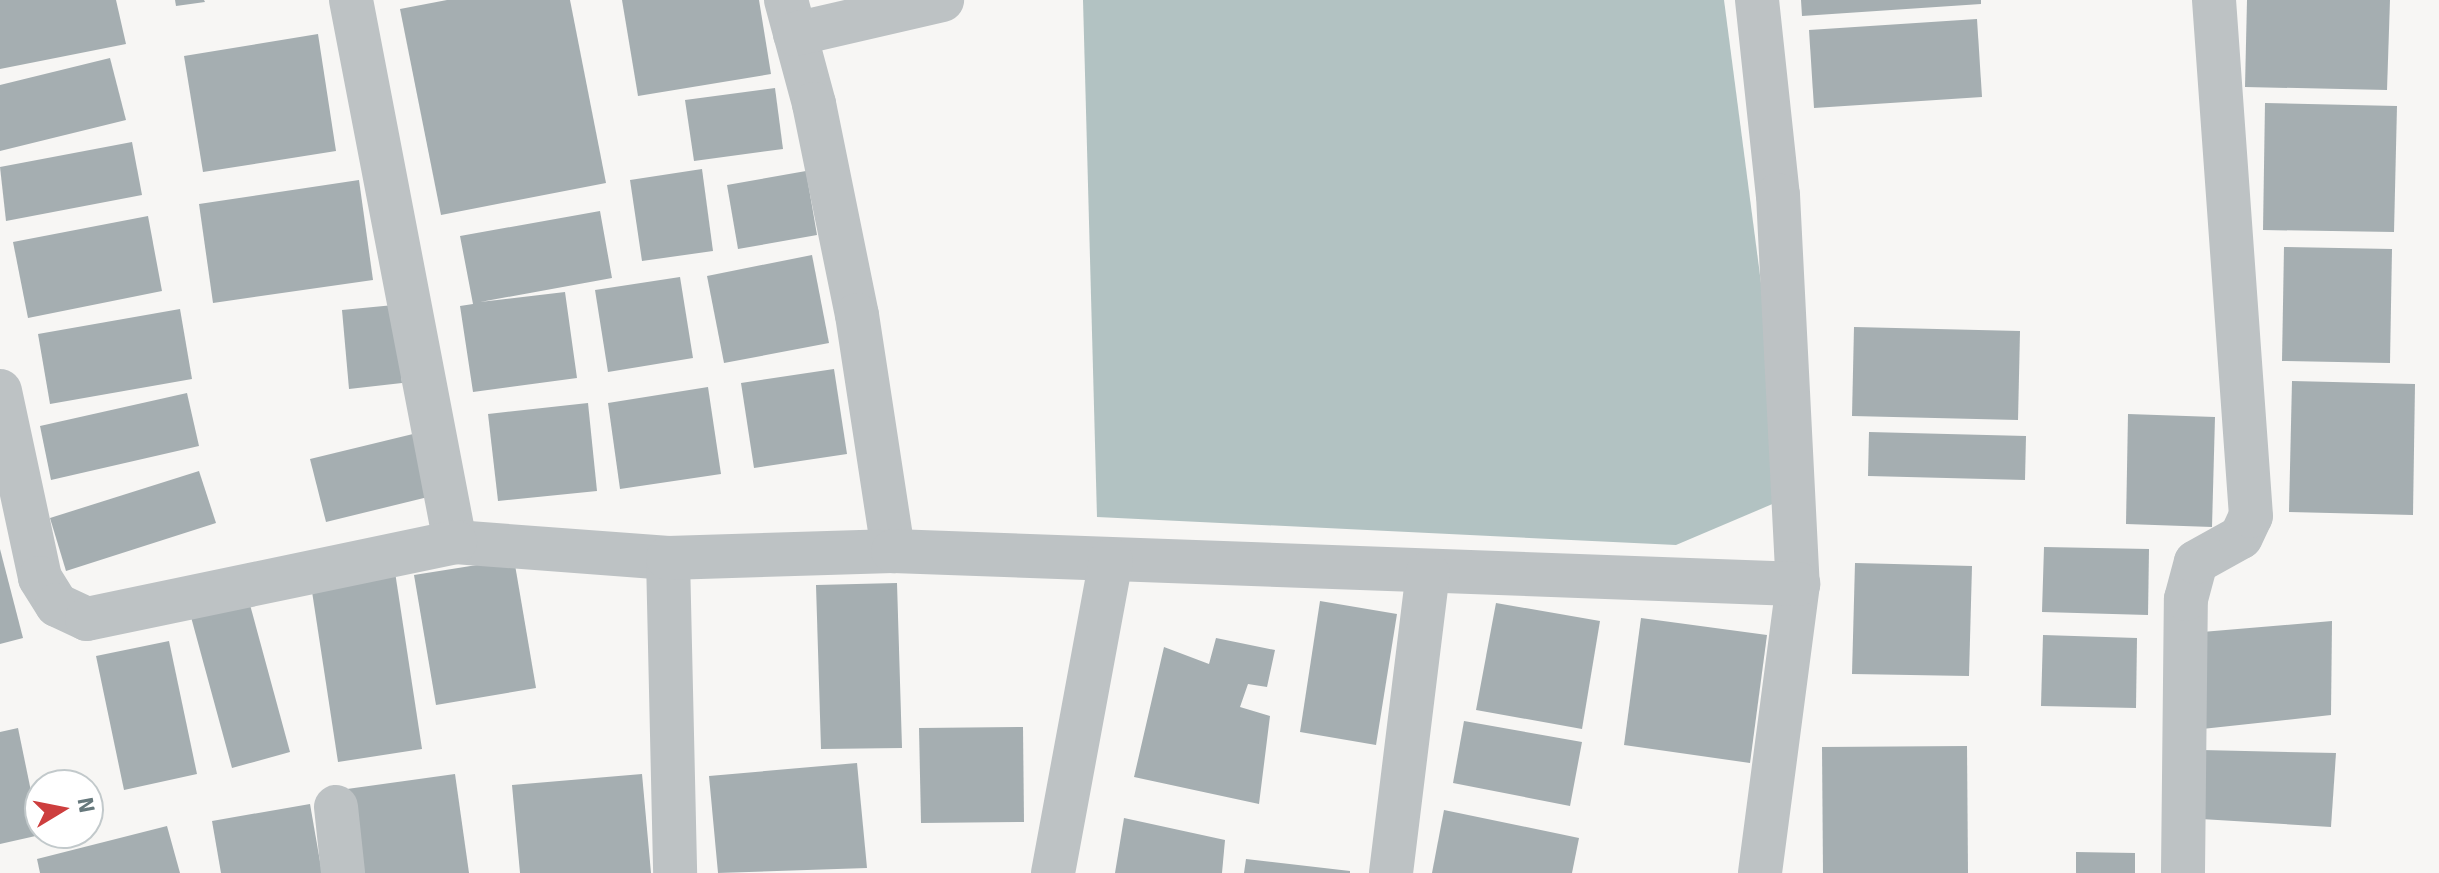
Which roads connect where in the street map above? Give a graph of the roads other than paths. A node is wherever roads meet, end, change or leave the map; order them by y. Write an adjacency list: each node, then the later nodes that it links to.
1 (351, 0): 7 (street)
2 (942, 0): 5 (street)
3 (1757, 0): 12 (street)
4 (2214, 0): 19 (street)
5 (790, 17): 8 (street)
6 (0, 391): 7 (street)
7 (455, 542): 9 (street)
8 (893, 551): 9 (street); 10 (street)
9 (668, 558): 15 (street)
10 (1111, 560): 11 (street); 16 (street)
11 (1428, 573): 12 (street); 17 (street)
12 (1798, 584): 18 (street)
13 (336, 807): 14 (street)
14 (343, 873)
15 (675, 873)
16 (1053, 873)
17 (1391, 873)
18 (1760, 873)
19 (2183, 873)

